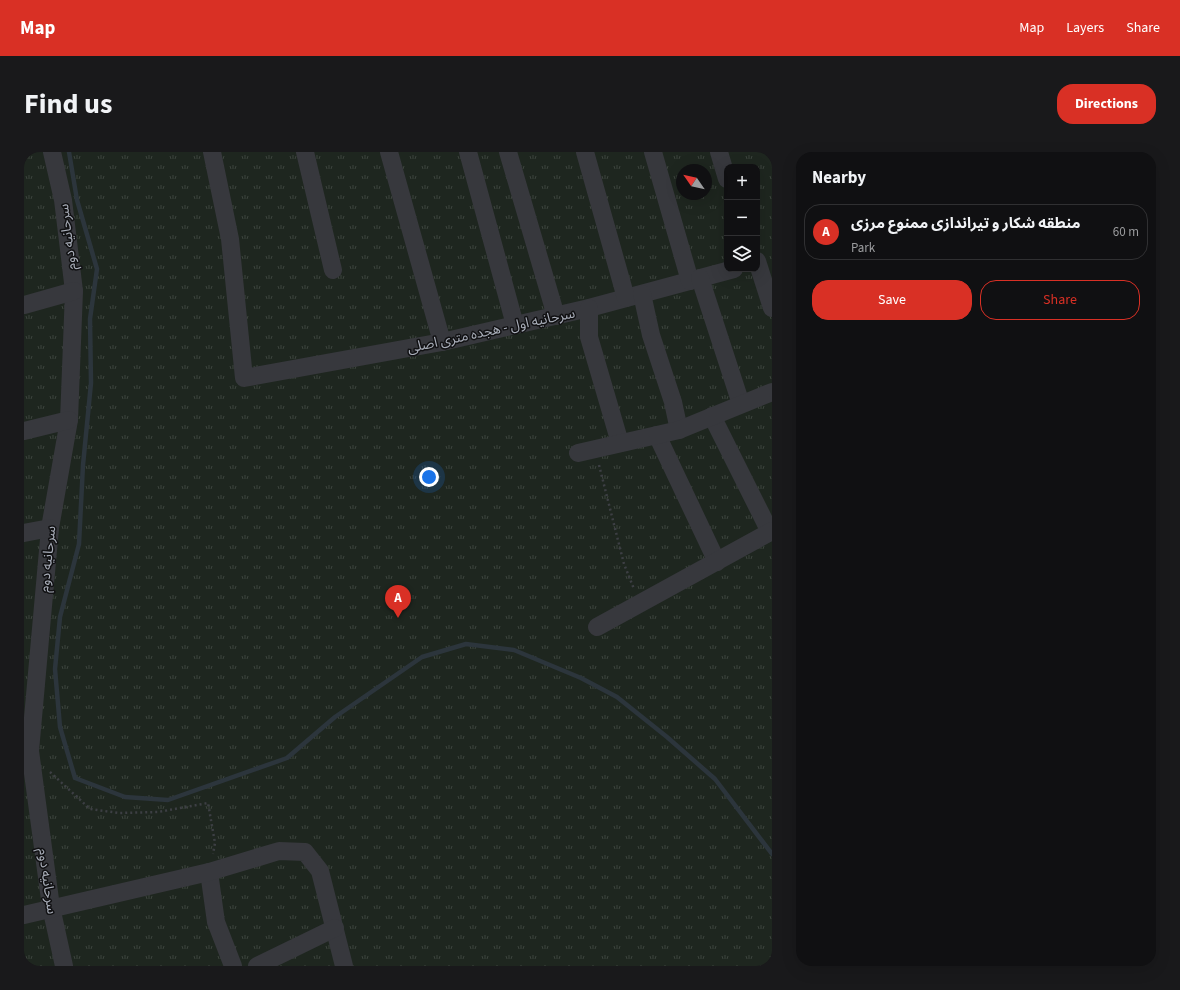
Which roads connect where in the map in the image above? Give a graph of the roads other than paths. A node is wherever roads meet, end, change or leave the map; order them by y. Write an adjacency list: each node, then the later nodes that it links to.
1 (52, 152): 15 (street, سرحانیه دوم)
2 (212, 152): 22 (street, سرحانیه اول - هجده متری اصلی)
3 (305, 152): 12 (street)
4 (389, 152): 22 (street)
5 (468, 152): 21 (street)
6 (508, 152): 20 (street)
7 (585, 152): 16 (street)
8 (653, 152): 14 (street)
9 (719, 152): 10 (street)
10 (724, 169)
11 (761, 261): 19 (street)
12 (333, 270)
13 (724, 272): 14 (street, سرحانیه اول - هجده متری اصلی)
14 (695, 280): 16 (street, سرحانیه اول - هجده متری اصلی); 24 (street)
15 (74, 291): 17 (street); 26 (street, سرحانیه دوم)
16 (634, 296): 18 (street, سرحانیه اول - هجده متری اصلی); 27 (street)
17 (24, 305)
18 (590, 308): 20 (street, سرحانیه اول - هجده متری اصلی); 30 (street)
19 (772, 308)
20 (556, 316): 21 (street, سرحانیه اول - هجده متری اصلی)
21 (515, 324): 22 (street, سرحانیه اول - هجده متری اصلی)
22 (442, 342)
23 (772, 393): 24 (street)
24 (741, 404): 25 (street)
25 (712, 416): 27 (street); 33 (street)
26 (68, 420): 28 (street); 32 (street, سرحانیه دوم)
27 (679, 430): 29 (street)
28 (24, 431)
29 (657, 435): 30 (street); 35 (street)
30 (620, 443): 31 (street)
31 (578, 453)
32 (50, 528): 34 (street); 37 (street, سرحانیه دوم)
33 (771, 532): 35 (street)
34 (24, 533)
35 (717, 562): 36 (street)
36 (597, 627)
37 (31, 655): 38 (street, سرحانیه دوم)
38 (27, 751): 39 (street, سرحانیه دوم)
39 (30, 803): 41 (street, سرحانیه دوم)
40 (209, 872): 41 (street); 43 (street); 45 (street)
41 (51, 907): 42 (street); 44 (street, سرحانیه دوم)
42 (24, 915)
43 (335, 928): 46 (street); 47 (street)
44 (64, 966)
45 (233, 966)
46 (258, 966)
47 (344, 966)

